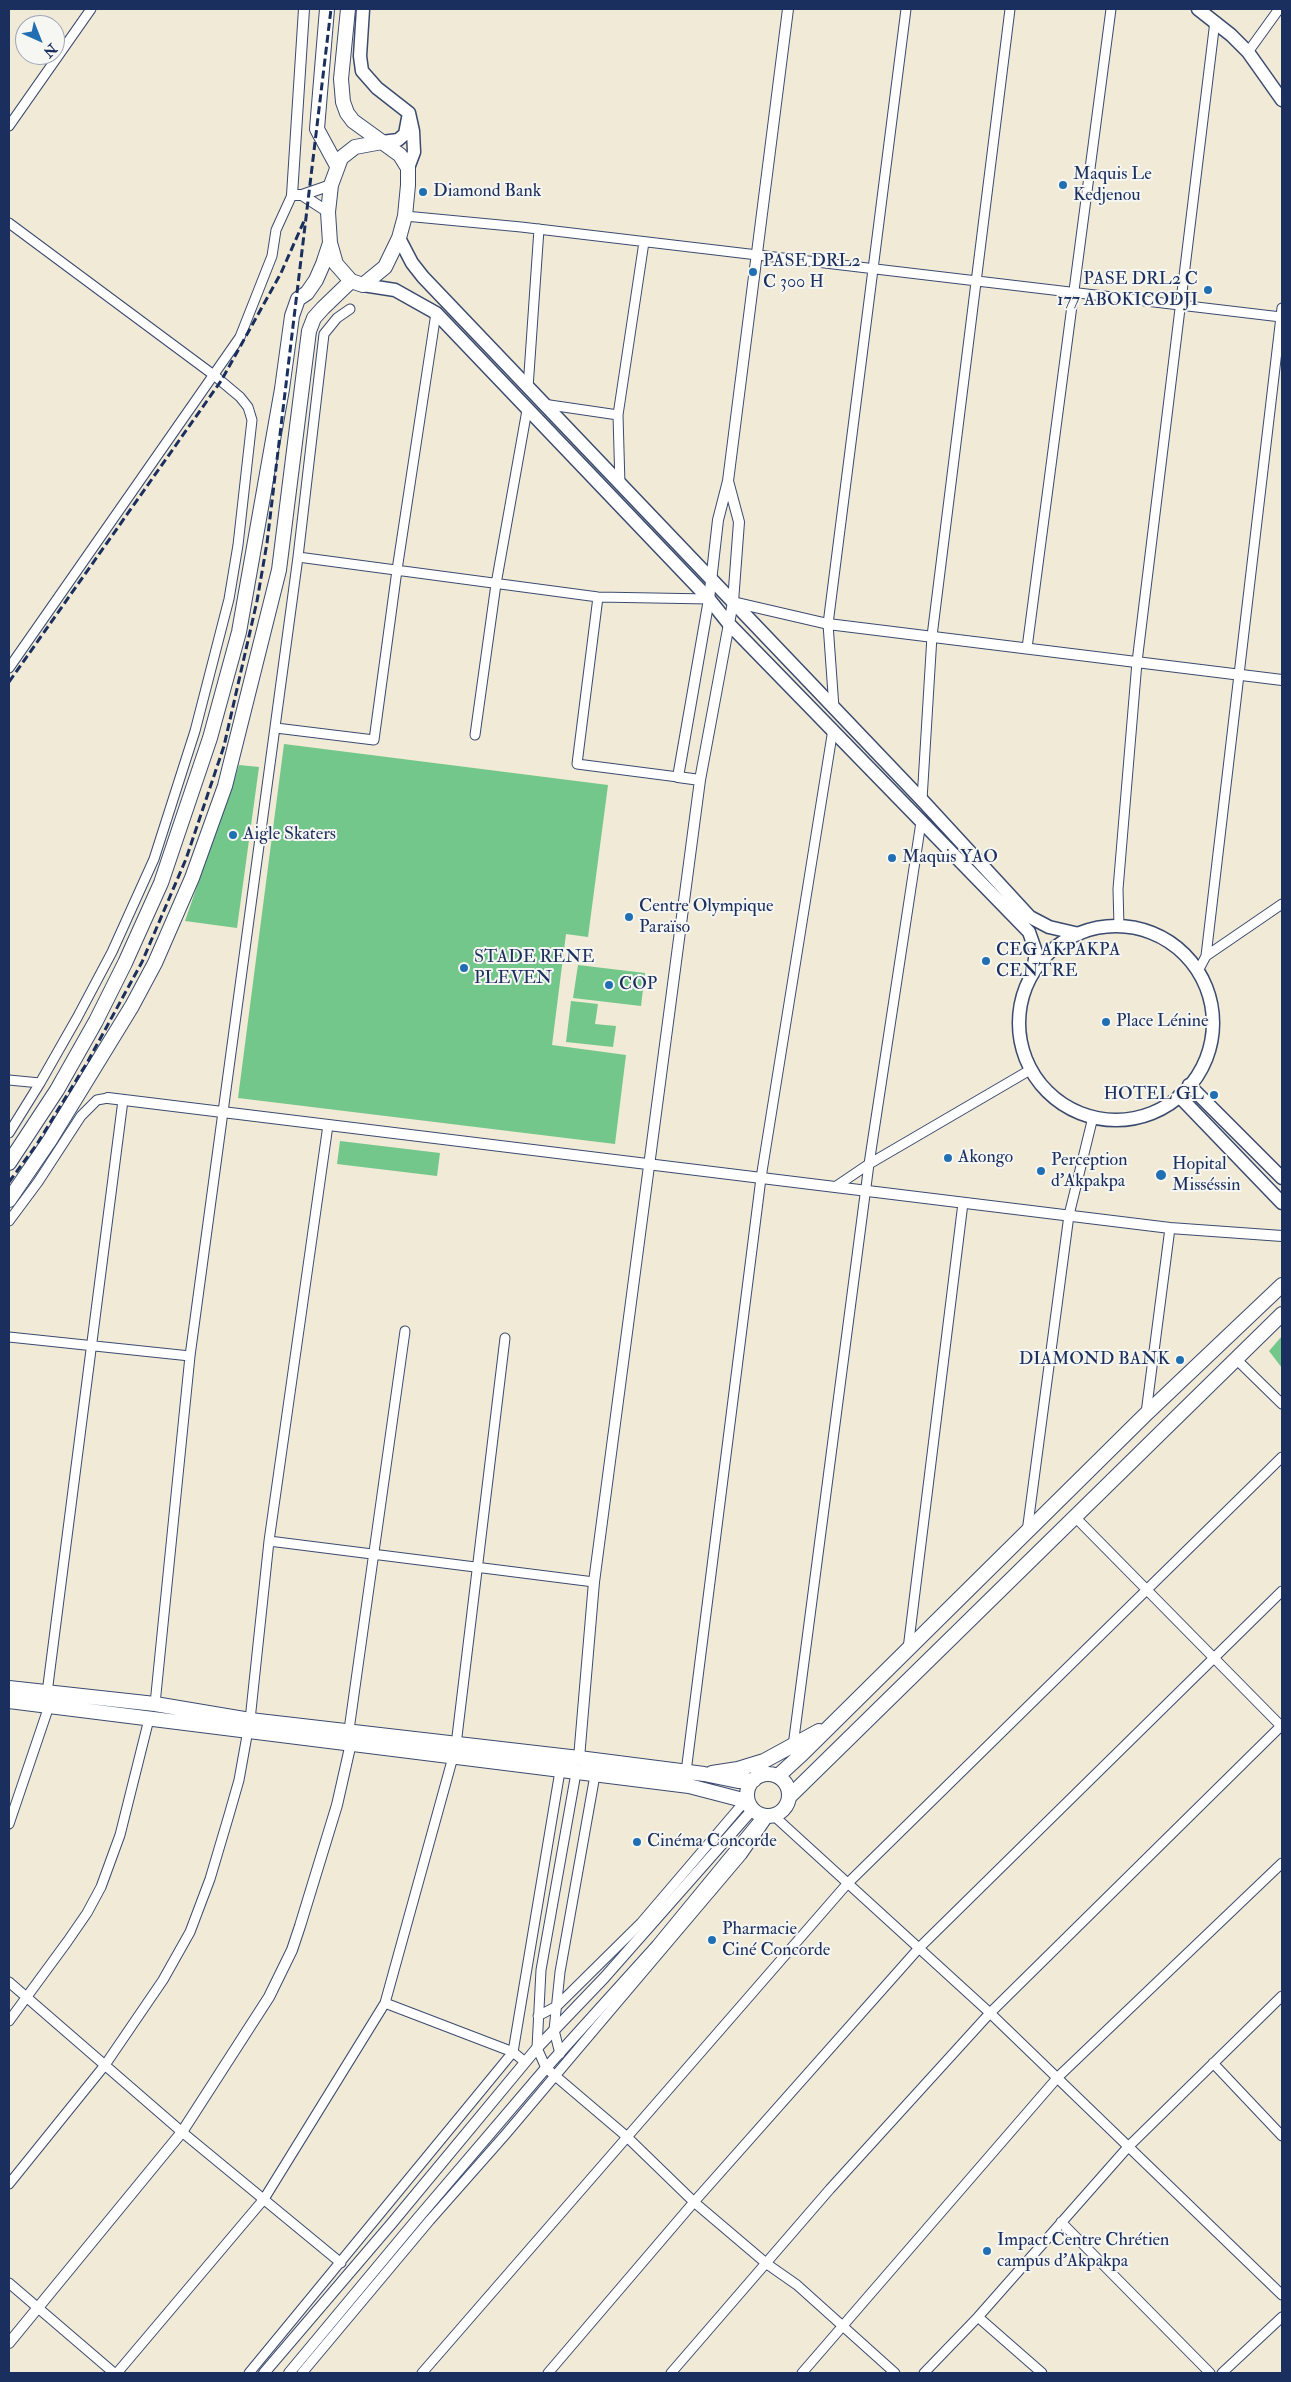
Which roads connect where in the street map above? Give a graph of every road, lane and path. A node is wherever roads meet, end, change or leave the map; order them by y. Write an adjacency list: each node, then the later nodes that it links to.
1 (91, 9): 16 (street)
2 (304, 9): 21 (street)
3 (327, 9): 18 (main road)
4 (348, 9): 17 (main road)
5 (363, 9): 15 (main road)
6 (788, 9): 30 (street)
7 (906, 9): 31 (street)
8 (1010, 9): 32 (street)
9 (1111, 9): 34 (street)
10 (1198, 9): 12 (main road)
11 (1279, 9): 13 (street)
12 (1215, 22): 13 (main road); 35 (street)
13 (1248, 52): 14 (main road)
14 (1282, 100)
15 (409, 113): 17 (main road); 19 (main road)
16 (9, 126)
17 (382, 142): 18 (main road); 19 (main road)
18 (337, 166): 20 (main road)
19 (408, 168): 24 (main road)
20 (331, 185): 22 (street); 23 (main road)
21 (292, 195): 22 (street); 39 (street)
22 (302, 195): 23 (street)
23 (328, 212): 29 (main road)
24 (405, 216): 26 (street); 27 (main road)
25 (9, 223): 39 (street)
26 (539, 229): 28 (street); 40 (street)
27 (399, 238): 33 (main road); 40 (main road)
28 (644, 242): 30 (street); 43 (street)
29 (330, 243): 33 (main road); 86 (main road)
30 (758, 255): 31 (street); 44 (street)
31 (873, 269): 32 (street); 54 (street)
32 (976, 281): 34 (street); 55 (street)
33 (357, 283): 37 (main road); 93 (main road)
34 (1074, 293): 35 (street); 56 (street)
35 (1180, 306): 38 (street); 57 (street)
36 (350, 308): 46 (street)
37 (436, 313): 42 (main road); 47 (street)
38 (1282, 313): 59 (street)
39 (215, 376): 58 (street); 77 (street)
40 (528, 388): 41 (main road)
41 (542, 404): 43 (street); 45 (main road)
42 (527, 410): 49 (street); 51 (main road)
43 (618, 415): 45 (street)
44 (728, 482): 48 (street); 52 (street)
45 (620, 485): 48 (main road)
46 (298, 557): 47 (street); 62 (street)
47 (397, 570): 49 (street); 62 (street)
48 (712, 581): 51 (street); 52 (main road)
49 (496, 584): 50 (street); 64 (street)
50 (598, 597): 51 (street); 65 (street)
51 (709, 599): 53 (main road); 65 (street)
52 (733, 602): 53 (street); 54 (street); 61 (main road)
53 (729, 624): 63 (main road); 66 (street)
54 (828, 624): 55 (street); 61 (street)
55 (932, 636): 56 (street); 67 (street)
56 (1027, 648): 57 (street)
57 (1136, 662): 59 (street); 70 (street)
58 (9, 668)
59 (1239, 675): 60 (street); 72 (street)
60 (1282, 680)
61 (834, 709): 67 (main road)
62 (276, 728): 82 (street)
63 (833, 729): 68 (main road); 89 (street)
64 (476, 735)
65 (678, 777): 66 (street)
66 (700, 780): 87 (street)
67 (922, 800): 71 (main road)
68 (921, 822): 74 (main road); 88 (street)
69 (1282, 904): 72 (street)
70 (1119, 926): 71 (main road); 73 (main road)
71 (1079, 934): 74 (main road)
72 (1206, 956): 73 (street)
73 (1198, 971): 78 (main road)
74 (1033, 972): 75 (main road)
75 (1030, 1070): 83 (main road); 88 (street)
76 (9, 1080): 77 (street)
77 (40, 1083): 85 (street)
78 (1190, 1085): 79 (main road); 90 (main road)
79 (1179, 1096): 83 (main road); 95 (main road)
80 (108, 1098): 81 (street); 97 (street)
81 (124, 1100): 82 (street); 105 (street)
82 (225, 1112): 84 (street); 106 (street)
83 (1093, 1117): 96 (street)
84 (328, 1125): 87 (street); 113 (street)
85 (9, 1133)
86 (9, 1163)
87 (649, 1164): 89 (street); 116 (street)
88 (869, 1164): 91 (street); 92 (street)
89 (761, 1178): 91 (street); 134 (street)
90 (1282, 1178)
91 (835, 1187): 92 (street)
92 (865, 1191): 94 (street); 130 (street)
93 (9, 1200)
94 (963, 1203): 96 (street); 119 (street)
95 (1282, 1203)
96 (1068, 1215): 98 (street); 112 (street)
97 (9, 1221)
98 (1170, 1228): 99 (street); 109 (street)
99 (1282, 1236)
100 (1282, 1285): 109 (main road)
101 (1282, 1314): 107 (main road)
102 (405, 1331): 114 (street)
103 (9, 1337): 105 (street)
104 (505, 1338): 115 (street)
105 (92, 1346): 106 (street); 122 (street)
106 (190, 1356): 124 (street)
107 (1235, 1358): 108 (street); 111 (main road)
108 (1282, 1404)
109 (1146, 1414): 112 (main road)
110 (1282, 1457): 117 (street)
111 (1074, 1516): 117 (street); 140 (main road)
112 (1027, 1533): 119 (main road)
113 (269, 1541): 114 (street); 127 (street)
114 (374, 1554): 115 (street); 129 (street)
115 (477, 1567): 116 (street); 131 (street)
116 (594, 1582): 132 (street)
117 (1147, 1590): 120 (street); 144 (street)
118 (1282, 1590): 120 (street)
119 (908, 1650): 125 (main road)
120 (1214, 1658): 128 (street); 145 (street)
121 (9, 1688): 122 (main road)
122 (48, 1700): 123 (main road); 124 (main road); 126 (main road); 142 (street)
123 (9, 1701)
124 (155, 1704): 127 (main road)
125 (849, 1708): 130 (main road); 138 (main road)
126 (149, 1720): 127 (main road); 148 (street)
127 (249, 1725): 129 (main road); 160 (street)
128 (1282, 1726): 151 (street)
129 (350, 1737): 131 (main road); 164 (street)
130 (793, 1746): 136 (main road)
131 (454, 1751): 132 (main road); 133 (main road); 149 (street)
132 (579, 1758): 134 (main road)
133 (560, 1771): 135 (main road); 156 (street)
134 (686, 1772): 136 (main road)
135 (576, 1773): 137 (main road); 152 (street)
136 (704, 1774): 139 (main road)
137 (594, 1775): 141 (main road); 150 (street)
138 (778, 1776): 139 (main road); 140 (main road)
139 (754, 1780): 141 (main road)
140 (789, 1797): 141 (main road)
141 (759, 1811): 144 (street); 150 (street); 154 (street); 157 (street); 162 (street)
142 (9, 1824)
143 (1282, 1863): 163 (street)
144 (847, 1884): 145 (street); 165 (street)
145 (919, 1948): 151 (street); 170 (street)
146 (9, 1982): 148 (street)
147 (1282, 1996): 159 (street)
148 (28, 1998): 153 (street); 160 (street)
149 (385, 2003): 156 (street); 169 (street)
150 (557, 2006): 152 (street); 154 (street)
151 (990, 2013): 163 (street); 173 (street)
152 (538, 2016): 155 (street)
153 (9, 2021)
154 (554, 2030): 155 (street); 157 (street)
155 (537, 2048): 158 (street); 161 (street)
156 (513, 2052): 158 (street); 172 (street)
157 (560, 2054): 161 (street)
158 (525, 2062): 183 (street)
159 (1213, 2063): 166 (street); 167 (street)
160 (105, 2065): 164 (street); 168 (street)
161 (546, 2068): 162 (street); 184 (street)
162 (554, 2076): 165 (street); 185 (street)
163 (1058, 2077): 167 (street); 179 (street)
164 (182, 2132): 169 (street); 176 (street)
165 (626, 2136): 170 (street); 186 (street)
166 (1282, 2136)
167 (1128, 2147): 171 (street); 175 (street)
168 (9, 2184)
169 (264, 2198): 172 (street); 181 (street)
170 (694, 2202): 173 (street); 187 (street)
171 (1061, 2222): 178 (street); 193 (street)
172 (341, 2263): 182 (street)
173 (767, 2264): 179 (street); 188 (street)
174 (9, 2283): 176 (street)
175 (1282, 2295)
176 (38, 2308): 180 (street); 181 (street)
177 (1282, 2316): 194 (street)
178 (978, 2317): 191 (street); 192 (street)
179 (844, 2325): 189 (street); 190 (street)
180 (9, 2343)
181 (115, 2373)
182 (249, 2373)
183 (264, 2373)
184 (289, 2373)
185 (302, 2373)
186 (422, 2373)
187 (548, 2373)
188 (671, 2373)
189 (802, 2373)
190 (894, 2373)
191 (924, 2373)
192 (1042, 2373)
193 (1210, 2373)
194 (1222, 2373)

